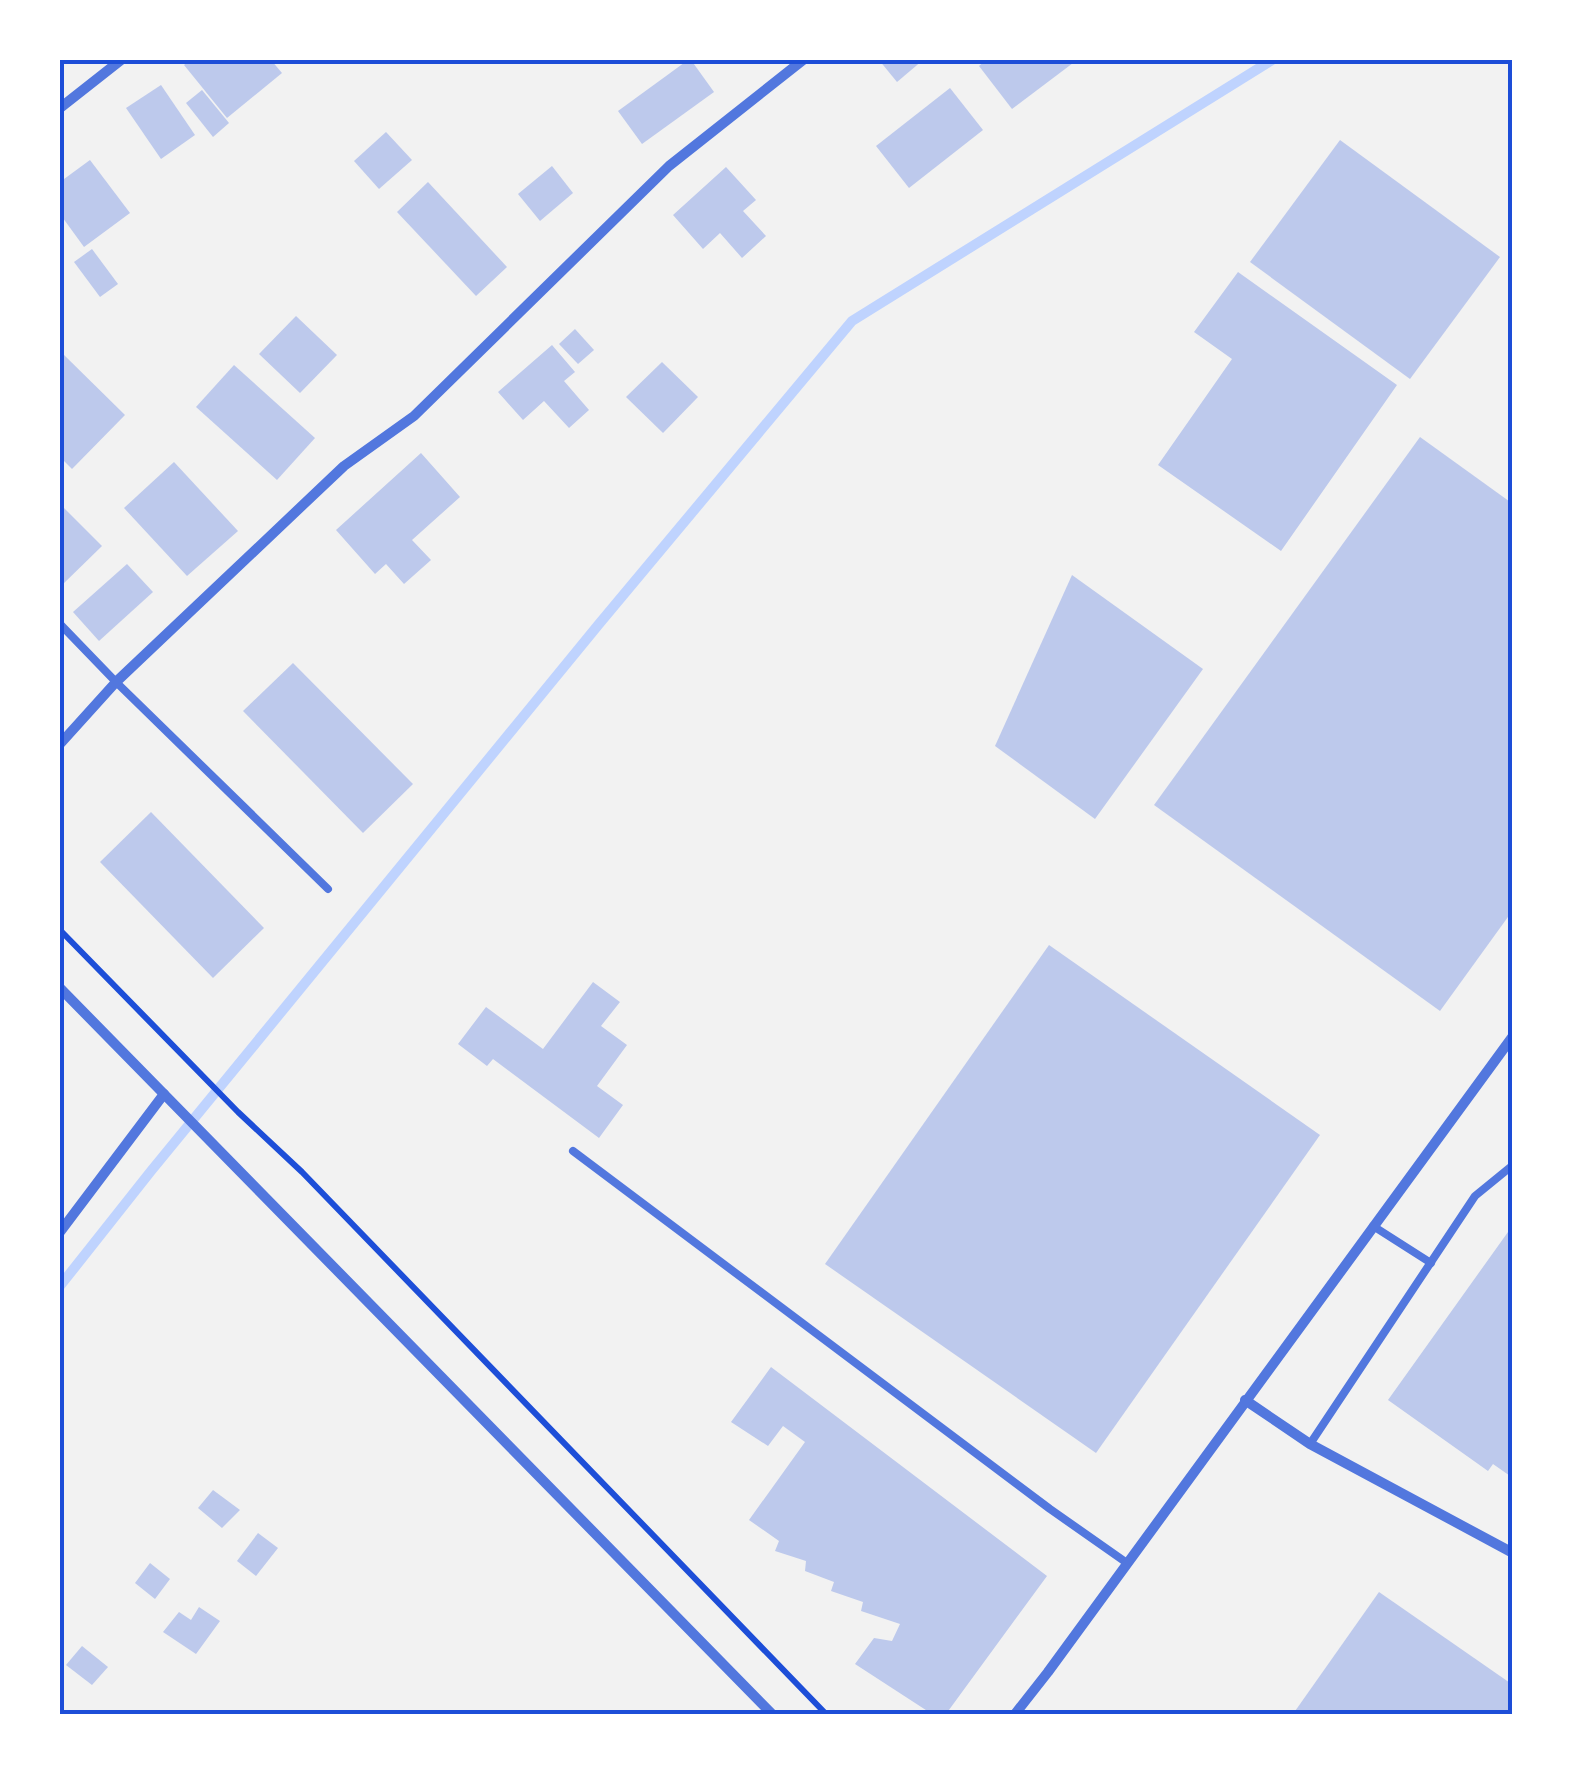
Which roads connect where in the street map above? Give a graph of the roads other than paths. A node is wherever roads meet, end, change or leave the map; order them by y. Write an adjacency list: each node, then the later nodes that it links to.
1 (121, 60): 3 (street)
2 (804, 60): 5 (street)
3 (60, 108)
4 (60, 624): 5 (lane)
5 (116, 682): 6 (street); 7 (lane)
6 (60, 744)
7 (328, 890)
8 (60, 988): 10 (street)
9 (1513, 1036): 13 (street)
10 (164, 1094): 14 (street); 20 (street)
11 (573, 1152): 19 (lane)
12 (1513, 1165): 15 (lane)
13 (1373, 1226): 15 (lane); 16 (street)
14 (60, 1232)
15 (1431, 1263): 17 (lane)
16 (1245, 1400): 17 (street); 19 (street)
17 (1310, 1444): 18 (street)
18 (1513, 1553)
19 (1128, 1563): 21 (street)
20 (772, 1714)
21 (1015, 1714)

